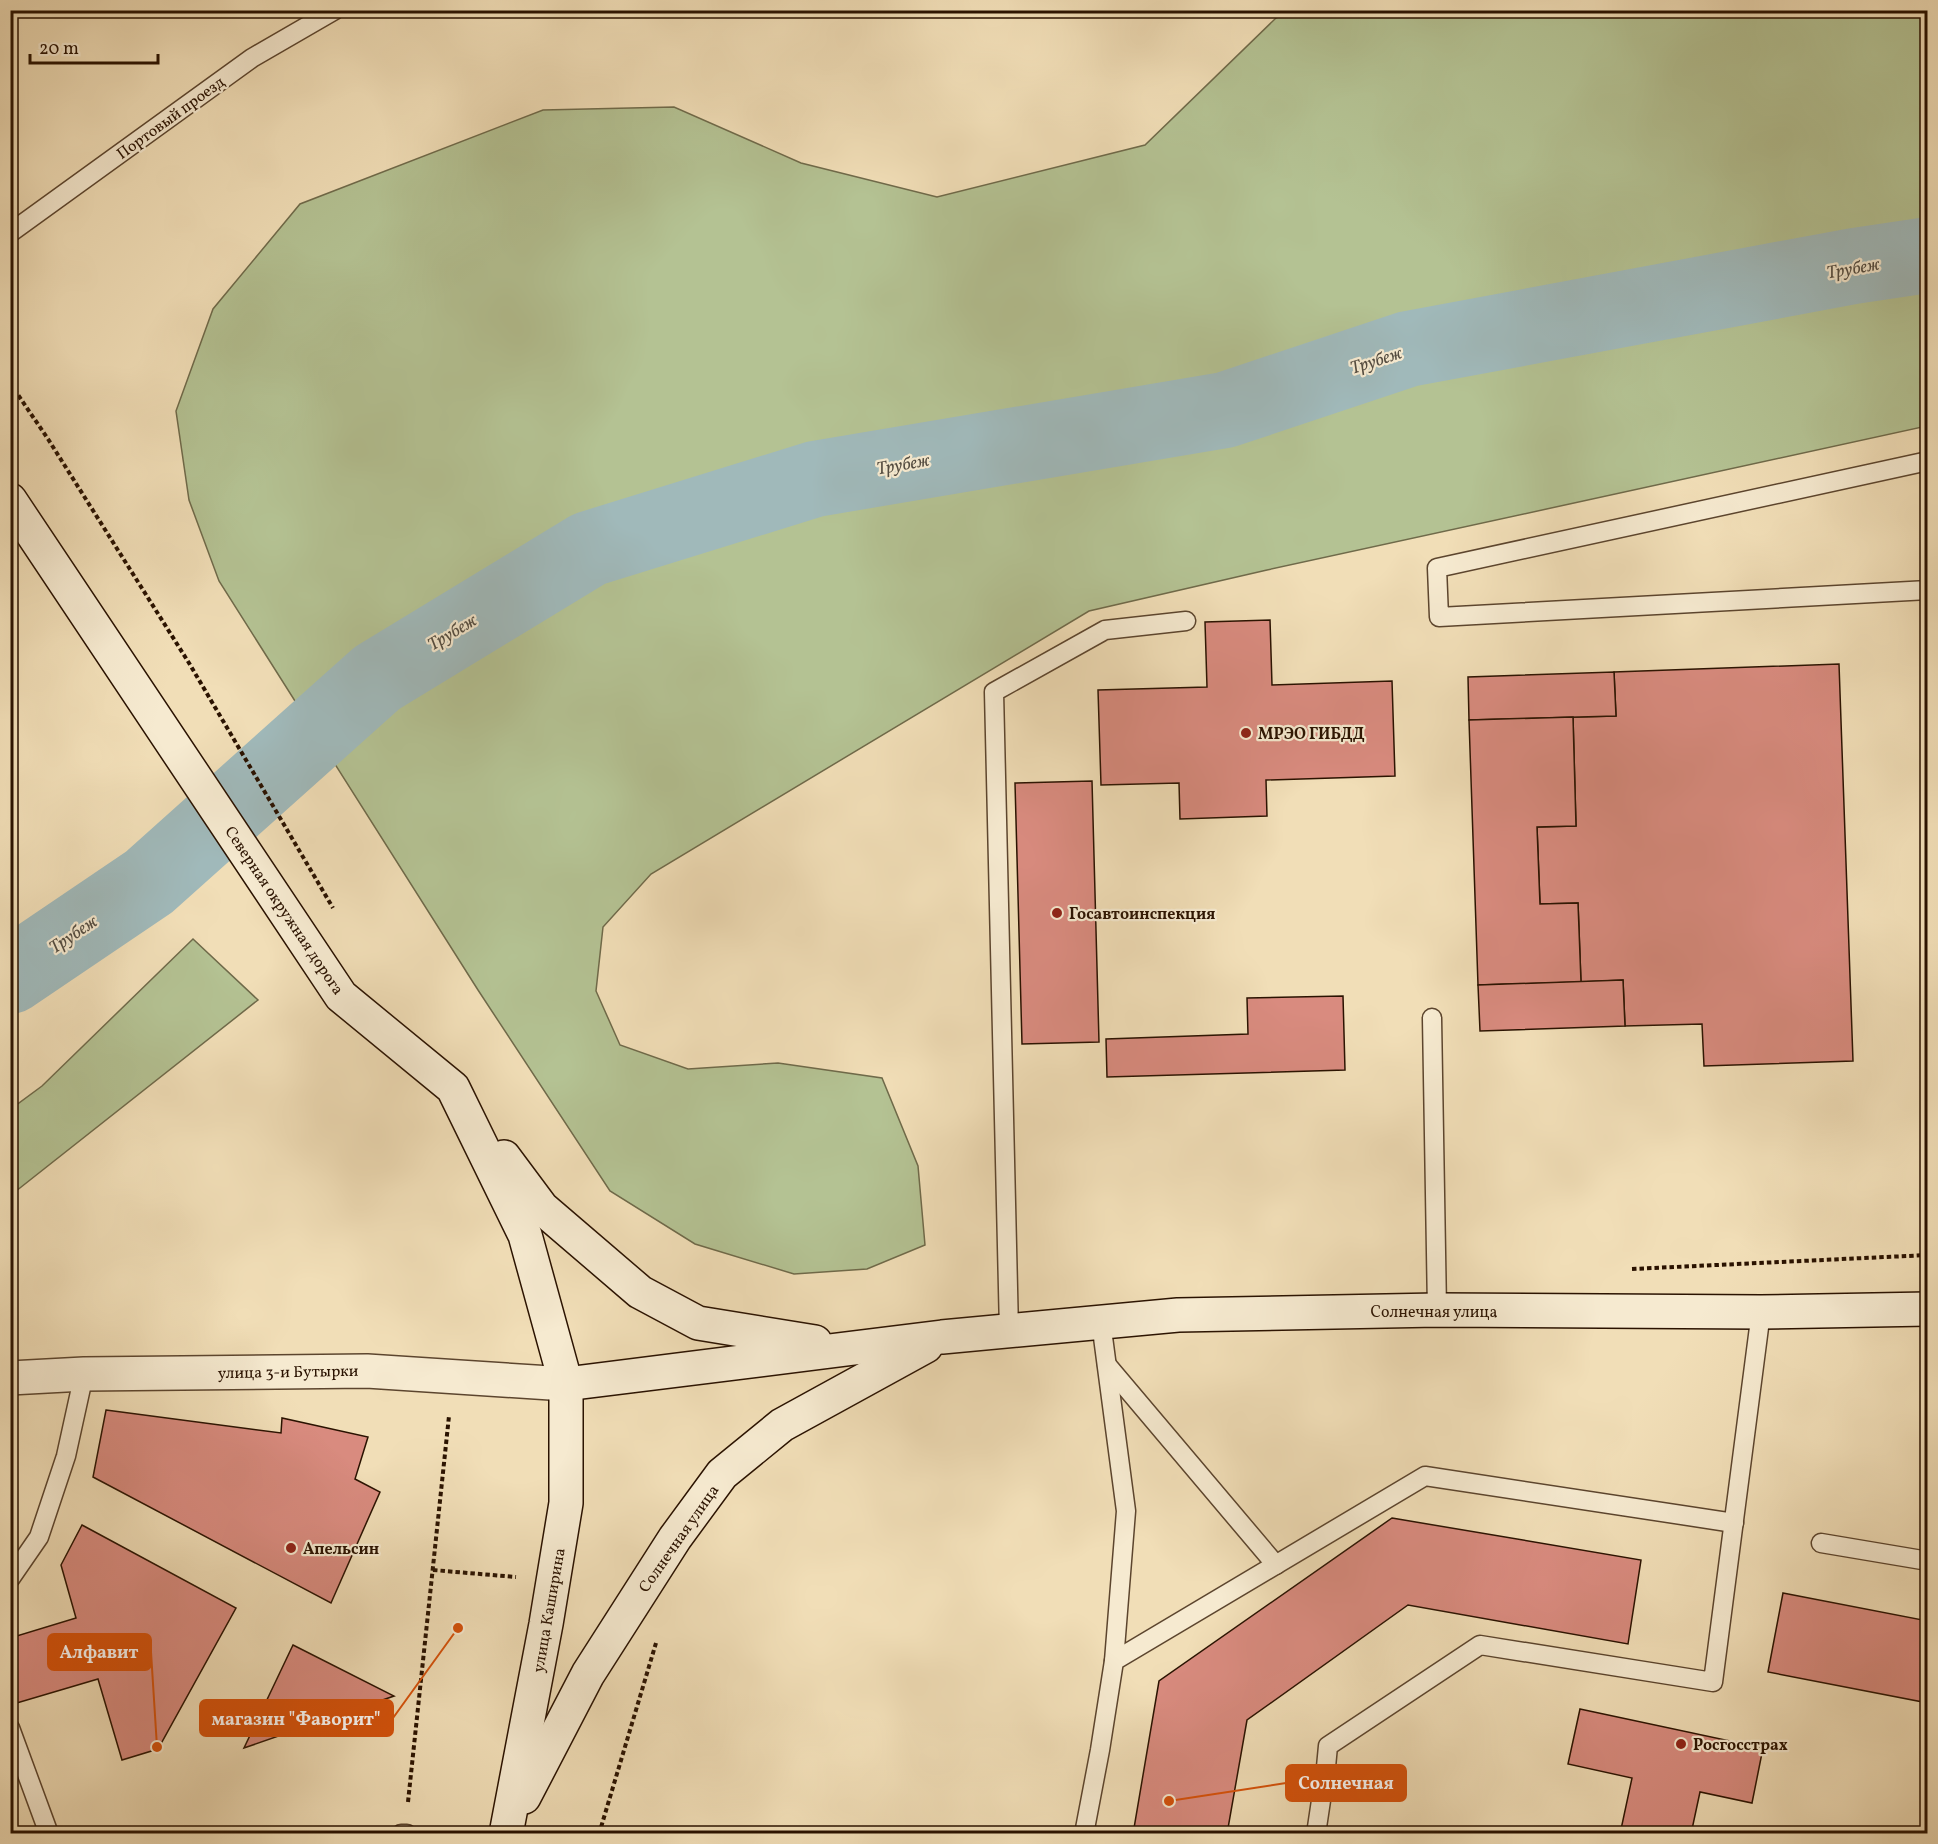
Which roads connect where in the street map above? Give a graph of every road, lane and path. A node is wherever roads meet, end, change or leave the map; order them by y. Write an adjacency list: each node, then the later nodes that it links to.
1 (335, 10): 2 (lane, Портовый проезд)
2 (10, 233)
3 (10, 383): 8 (path)
4 (1928, 461): 6 (lane)
5 (10, 500): 10 (main road, Северная окружная дорога)
6 (1928, 590)
7 (1186, 621): 17 (lane)
8 (336, 916)
9 (1432, 1018): 13 (lane)
10 (453, 1088): 19 (main road); 24 (main road, Северная окружная дорога)
11 (1928, 1255): 12 (path)
12 (1628, 1270)
13 (1437, 1310): 15 (main road, Солнечная улица); 16 (main road, Солнечная улица)
14 (1928, 1310): 15 (main road, Солнечная улица)
15 (1761, 1312): 25 (lane)
16 (1101, 1322): 17 (main road, Солнечная улица); 20 (lane)
17 (1009, 1331): 18 (main road, Солнечная улица)
18 (942, 1337): 19 (main road, Солнечная улица); 33 (main road, Солнечная улица)
19 (851, 1348): 24 (main road, Солнечная улица)
20 (1107, 1365): 28 (lane); 31 (lane)
21 (84, 1374): 22 (main road, улица 3-и Бутырки); 23 (main road, улица 3-и Бутырки); 29 (lane)
22 (453, 1376): 24 (main road, улица 3-и Бутырки); 35 (path)
23 (10, 1378)
24 (566, 1384): 33 (main road, улица Каширина)
25 (1734, 1523): 28 (lane); 38 (lane)
26 (1821, 1543): 27 (lane)
27 (1928, 1561)
28 (1276, 1565): 31 (lane)
29 (10, 1579)
30 (659, 1635): 36 (path)
31 (1114, 1661): 37 (lane)
32 (10, 1728): 34 (lane)
33 (507, 1830)
34 (49, 1833)
35 (404, 1833)
36 (599, 1833)
37 (1084, 1833)
38 (1316, 1833)

